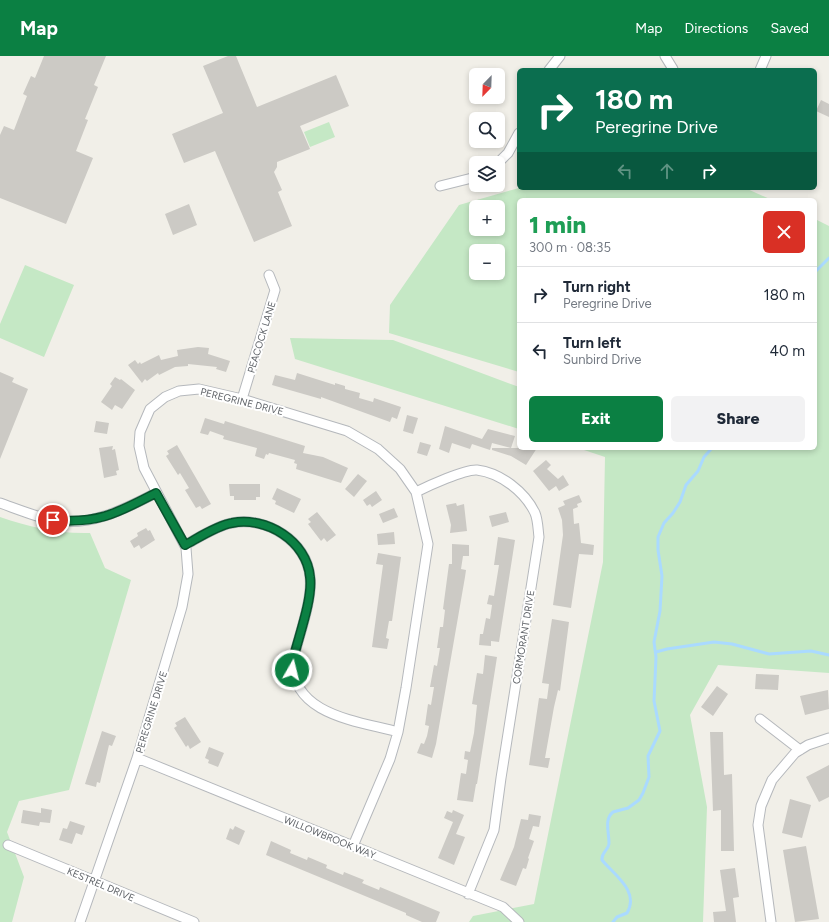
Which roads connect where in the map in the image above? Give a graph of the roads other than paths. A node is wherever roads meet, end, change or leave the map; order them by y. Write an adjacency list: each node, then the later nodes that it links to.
1 (560, 56): 4 (street)
2 (665, 56): 5 (street)
3 (766, 56): 6 (street)
4 (551, 68)
5 (672, 68)
6 (761, 68)
7 (517, 137): 8 (street)
8 (505, 156)
9 (469, 180): 10 (street)
10 (440, 186)
11 (269, 275): 12 (street, PEACOCK LANE)
12 (242, 399): 13 (street, PEREGRINE DRIVE); 14 (street, PEREGRINE DRIVE)
13 (416, 492): 18 (street, PEREGRINE DRIVE); 25 (street, CORMORANT DRIVE)
14 (156, 493): 15 (street); 16 (street, PEREGRINE DRIVE)
15 (0, 503)
16 (185, 545): 18 (street); 21 (street, PEREGRINE DRIVE)
17 (760, 719): 20 (street)
18 (398, 732): 23 (street, PEREGRINE DRIVE)
19 (829, 738): 20 (street)
20 (800, 750): 29 (street)
21 (137, 758): 23 (street, WILLOWBROOK WAY); 24 (street, PEREGRINE DRIVE)
22 (8, 845): 24 (street, KESTREL DRIVE)
23 (353, 846): 25 (street, WILLOWBROOK WAY)
24 (95, 881): 26 (street, PEREGRINE DRIVE); 27 (street, KESTREL DRIVE)
25 (468, 894): 28 (street, WILLOWBROOK WAY)
26 (80, 922)
27 (194, 922)
28 (519, 922)
29 (771, 922)

